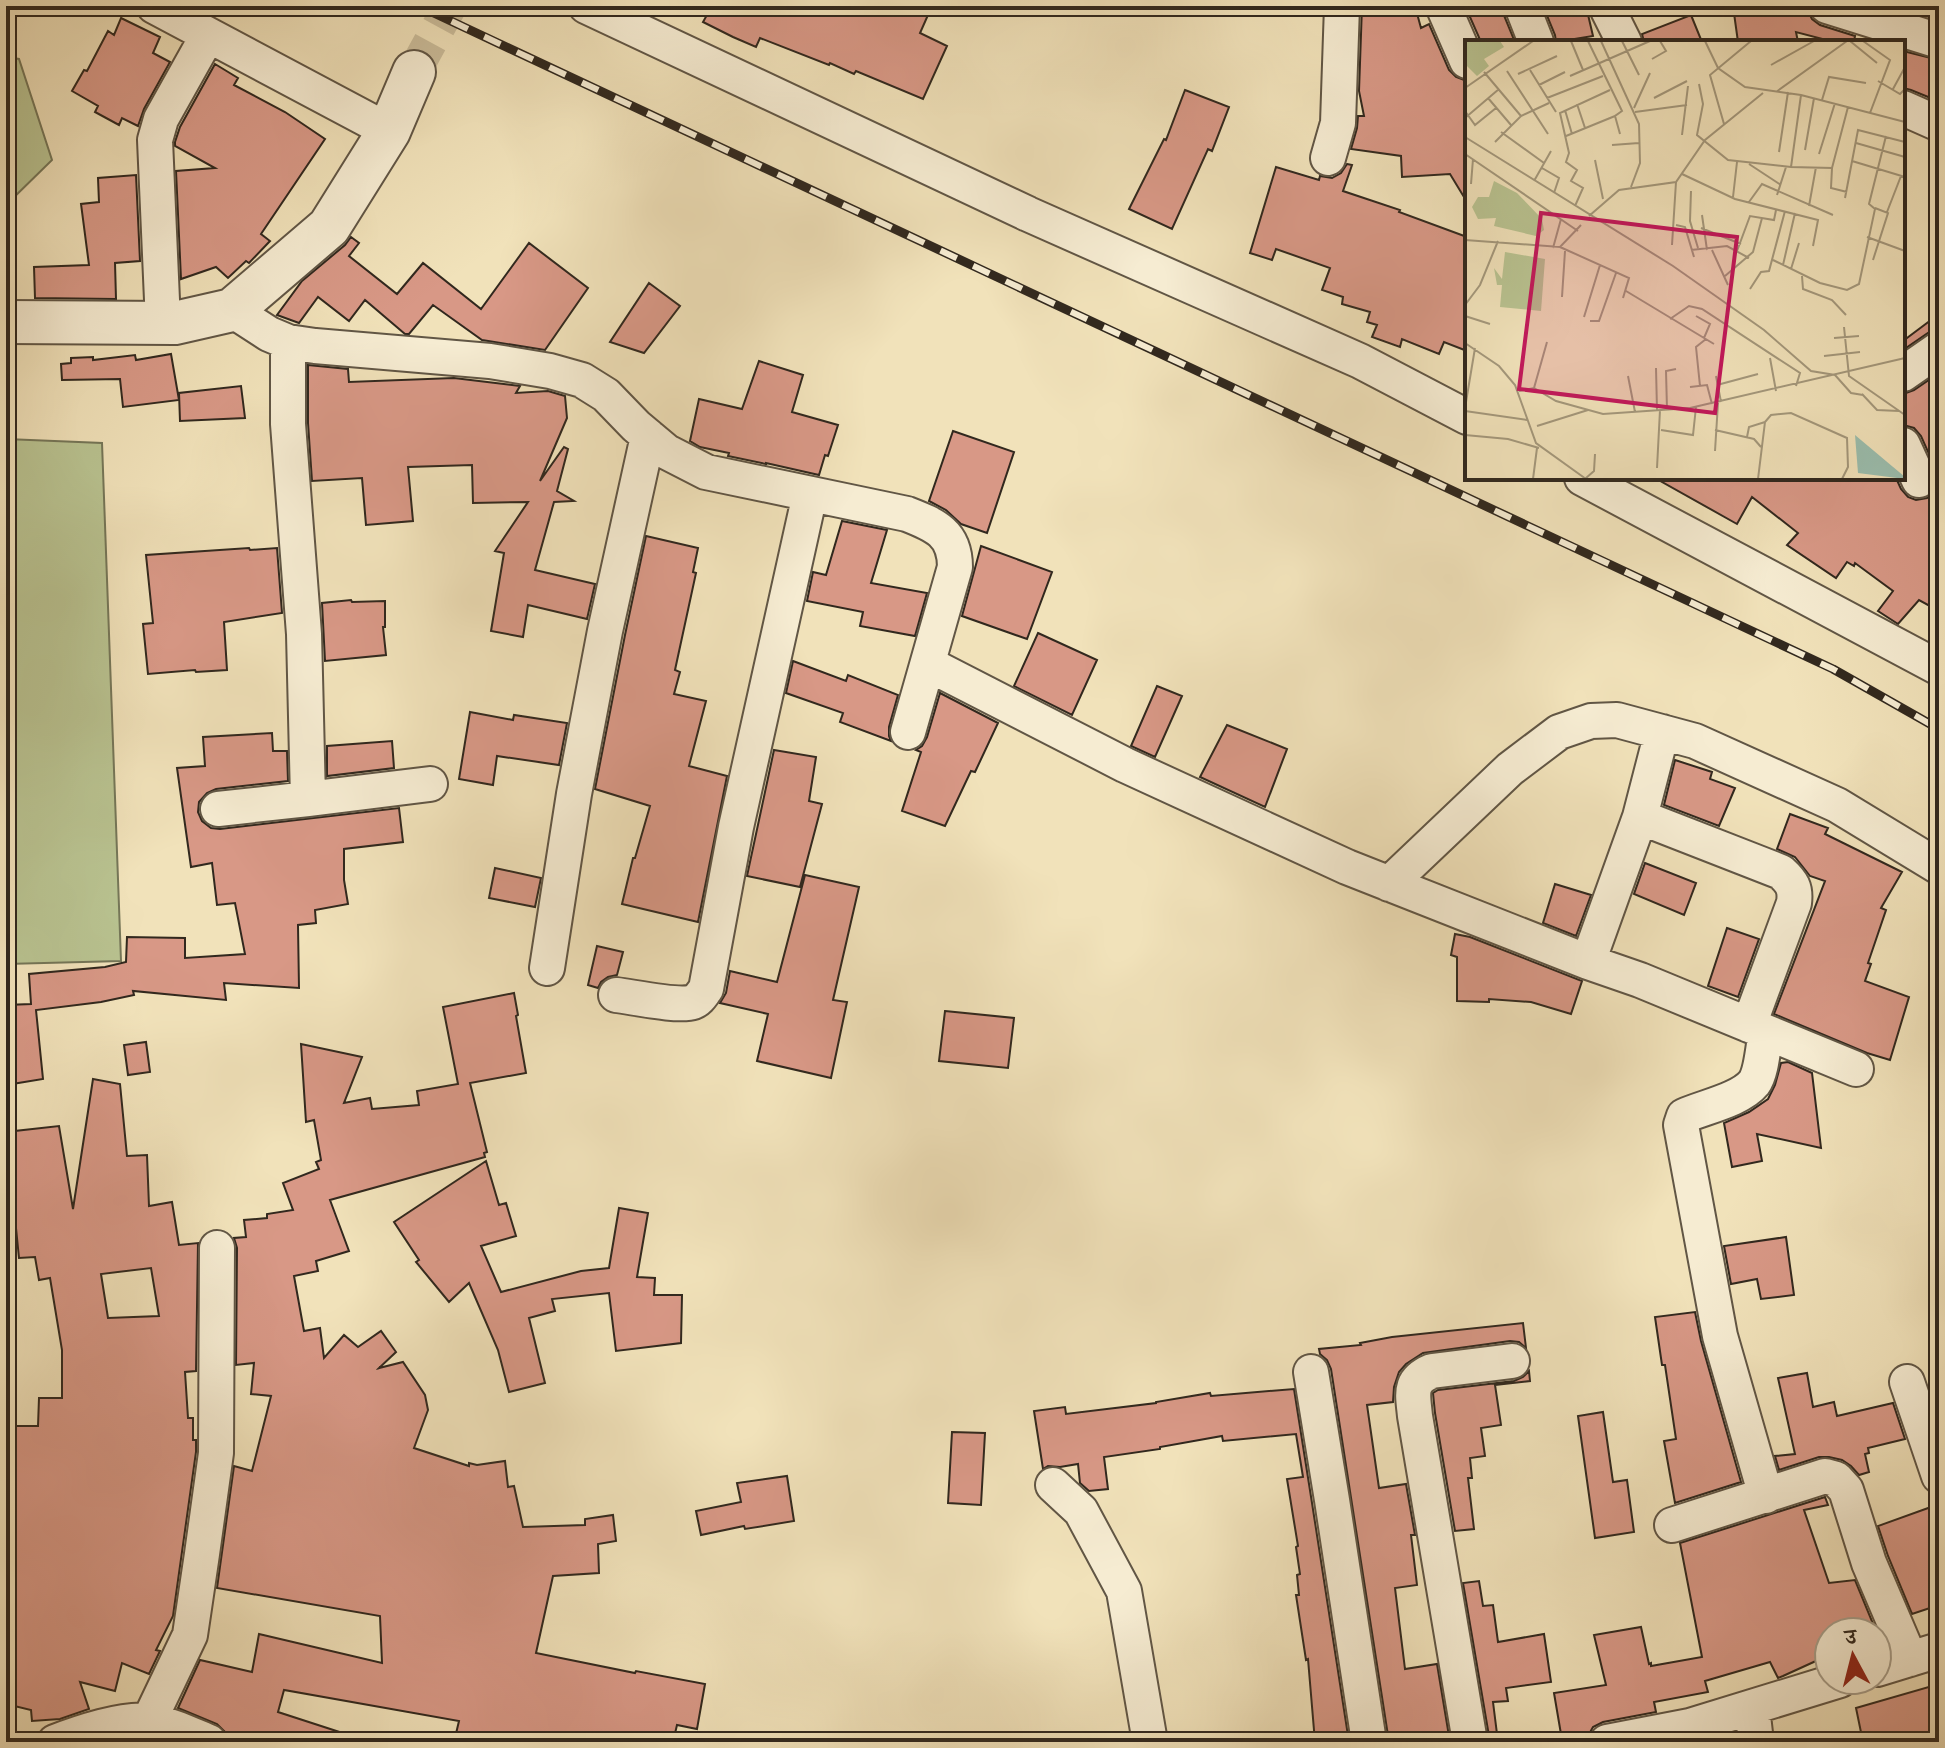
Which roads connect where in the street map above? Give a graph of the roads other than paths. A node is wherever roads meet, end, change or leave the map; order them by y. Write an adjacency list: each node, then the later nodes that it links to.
1 (154, 6): 8 (street)
2 (586, 6): 24 (street)
3 (1342, 6): 17 (street)
4 (1443, 6): 12 (street)
5 (1522, 6): 9 (street)
6 (1606, 6): 10 (street)
7 (1827, 6): 11 (street)
8 (208, 35): 16 (street); 20 (street)
9 (1535, 40)
10 (1623, 40)
11 (1939, 41)
12 (1465, 56)
13 (414, 72): 16 (street)
14 (1905, 109): 15 (street)
15 (1939, 124)
16 (389, 131): 18 (street)
17 (1328, 158)
18 (232, 310): 20 (street); 21 (street)
19 (6, 322): 20 (street)
20 (163, 323)
21 (288, 342): 25 (street); 35 (street)
22 (1939, 349): 23 (street)
23 (1905, 373)
24 (1465, 416)
25 (648, 436): 29 (street); 41 (street)
26 (1905, 449): 28 (street)
27 (1586, 480): 31 (street)
28 (1919, 480)
29 (810, 494): 30 (street); 42 (street)
30 (928, 664): 32 (street); 39 (street)
31 (1939, 668)
32 (908, 732)
33 (1662, 732): 37 (street); 38 (street); 39 (street)
34 (430, 784): 35 (street)
35 (308, 799): 36 (street)
36 (218, 809)
37 (1640, 817): 40 (street); 43 (street)
38 (1939, 867)
39 (1389, 884): 40 (street)
40 (1588, 962): 43 (street)
41 (547, 968)
42 (616, 995)
43 (1757, 1029): 44 (street); 51 (street)
44 (1856, 1069)
45 (217, 1248): 57 (street)
46 (1512, 1361): 62 (street)
47 (1311, 1372): 61 (street)
48 (1907, 1382): 49 (street)
49 (1938, 1468)
50 (1053, 1485): 60 (street)
51 (1766, 1496): 52 (street); 53 (street)
52 (1672, 1525)
53 (1924, 1654): 54 (street)
54 (1893, 1664)
55 (1813, 1688): 56 (street)
56 (1752, 1707): 63 (street); 64 (street)
57 (149, 1721): 58 (street); 59 (street)
58 (55, 1742)
59 (209, 1742)
60 (1150, 1742)
61 (1369, 1742)
62 (1470, 1742)
63 (1607, 1742)
64 (1756, 1742)

